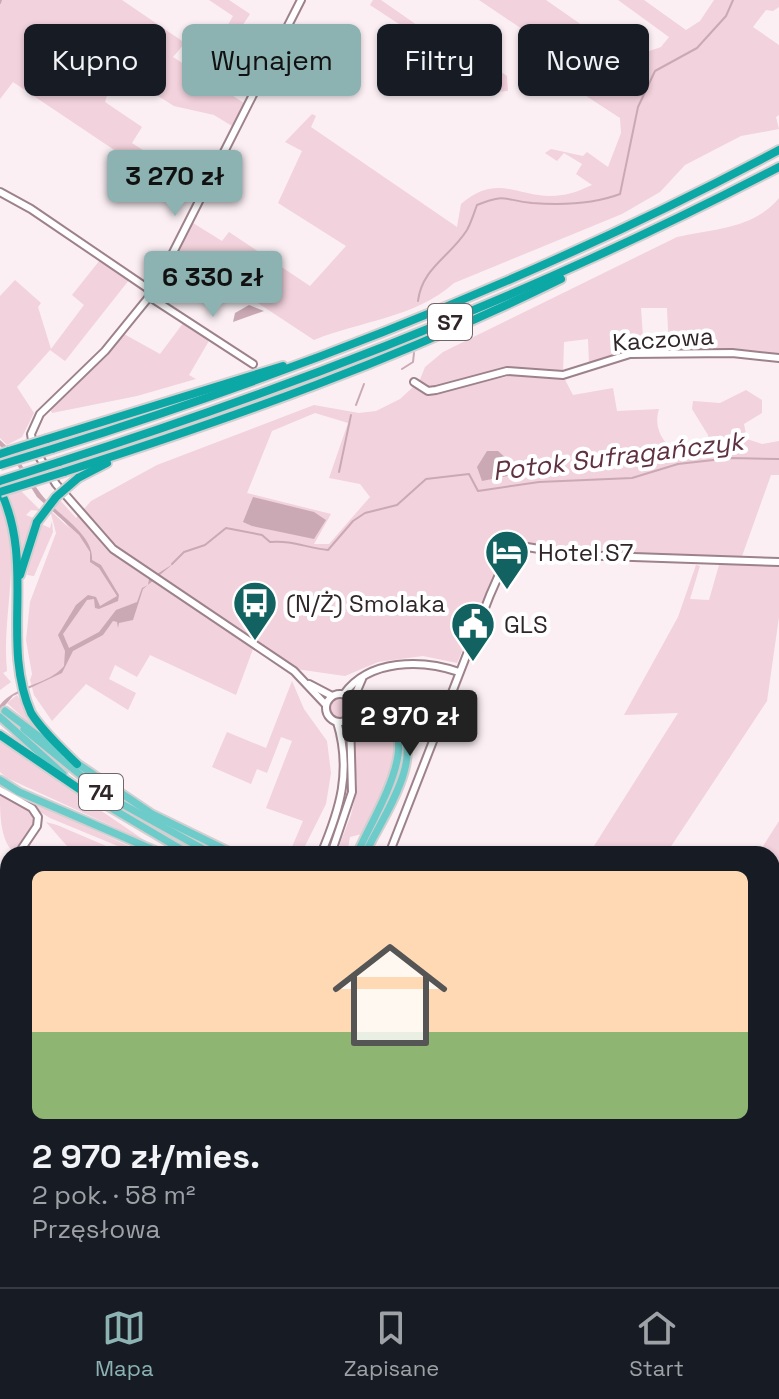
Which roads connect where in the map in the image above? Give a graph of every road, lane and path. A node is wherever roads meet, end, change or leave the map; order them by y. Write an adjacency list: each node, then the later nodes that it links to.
1 (301, 0): 6 (street)
2 (779, 150): 7 (highway, S7)
3 (779, 167): 5 (highway, S7)
4 (0, 192): 6 (street)
5 (614, 249): 11 (highway); 14 (highway, S7, bridge)
6 (152, 294): 9 (street); 20 (street)
7 (326, 355): 12 (highway, bridge); 13 (highway, S7, bridge)
8 (779, 358): 10 (street, Kaczowa)
9 (253, 364)
10 (414, 382)
11 (136, 449): 15 (highway, bridge); 17 (highway, bridge)
12 (3, 453)
13 (0, 465)
14 (0, 481)
15 (0, 491): 17 (highway)
16 (779, 562): 18 (street)
17 (14, 599): 29 (highway)
18 (459, 672): 19 (street); 42 (street)
19 (365, 675): 21 (street); 23 (street)
20 (309, 684): 22 (street); 24 (street)
21 (344, 694): 22 (street); 23 (street)
22 (332, 696): 24 (street)
23 (354, 703): 26 (street); 33 (main road)
24 (326, 705): 27 (street)
25 (2, 711): 29 (main road, 74); 32 (main road, 74); 37 (main road, 74)
26 (351, 718): 27 (street); 33 (main road); 40 (street)
27 (337, 722): 39 (street)
28 (0, 735): 32 (highway)
29 (77, 764): 38 (main road, 74)
30 (0, 780): 35 (main road)
31 (0, 790): 34 (street)
32 (91, 797): 36 (main road, 74)
33 (372, 829): 41 (main road)
34 (23, 846)
35 (144, 846)
36 (175, 846)
37 (196, 846)
38 (218, 846)
39 (324, 846)
40 (334, 846)
41 (366, 846)
42 (392, 846)

